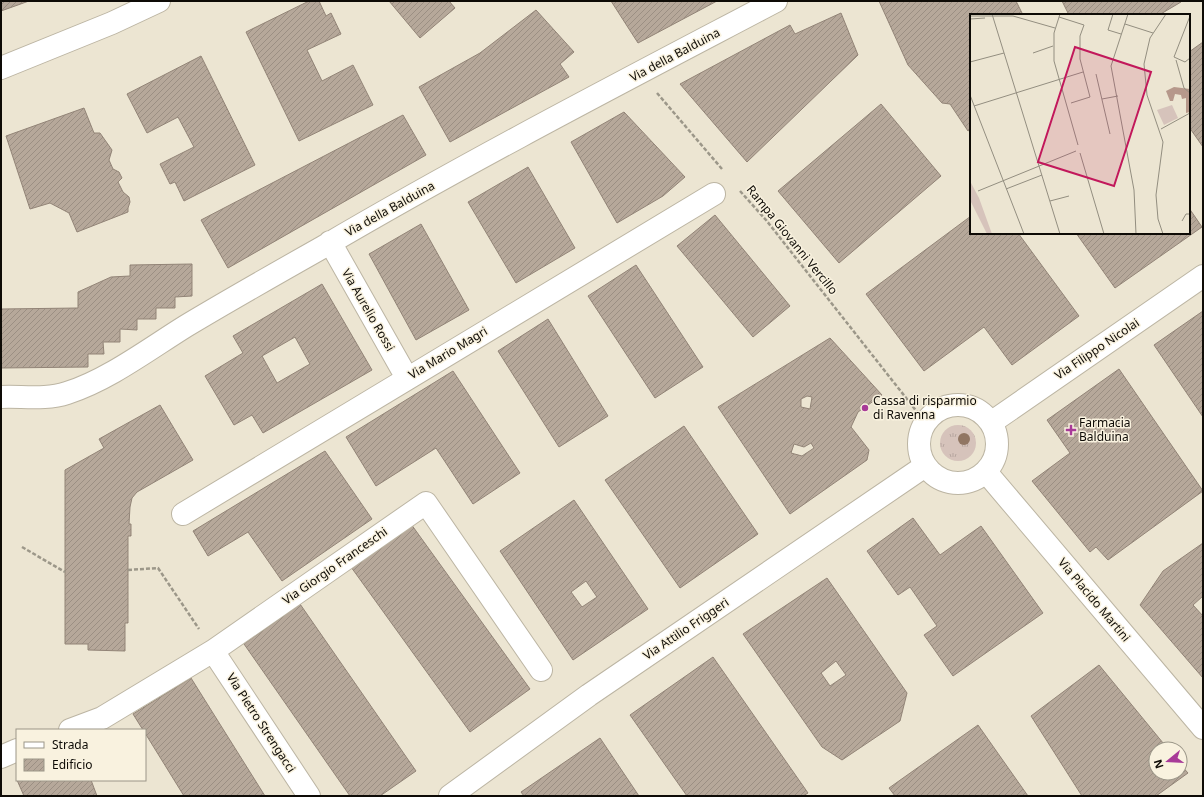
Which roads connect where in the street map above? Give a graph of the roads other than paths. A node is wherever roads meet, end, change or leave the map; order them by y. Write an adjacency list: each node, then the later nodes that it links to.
1 (159, 1): 3 (street)
2 (776, 1): 5 (street, Via della Balduina)
3 (1, 68)
4 (714, 194): 7 (street, Via Mario Magri)
5 (330, 242): 7 (street, Via Aurelio Rossi); 8 (street, Via della Balduina)
6 (1203, 276): 9 (street, Via Filippo Nicolai)
7 (407, 378): 12 (street, Via Mario Magri)
8 (1, 396)
9 (992, 422): 10 (street); 11 (street)
10 (925, 466): 11 (street); 20 (street, Via Attilio Friggeri)
11 (986, 472): 15 (street, Via Placido Martini)
12 (183, 514)
13 (213, 651): 14 (street, Via Giorgio Franceschi); 16 (street, Via Giorgio Franceschi); 19 (street, Via Pietro Strengacci)
14 (541, 670)
15 (1203, 728)
16 (73, 729)
17 (16, 750): 18 (street)
18 (1, 757)
19 (309, 796)
20 (450, 796)

